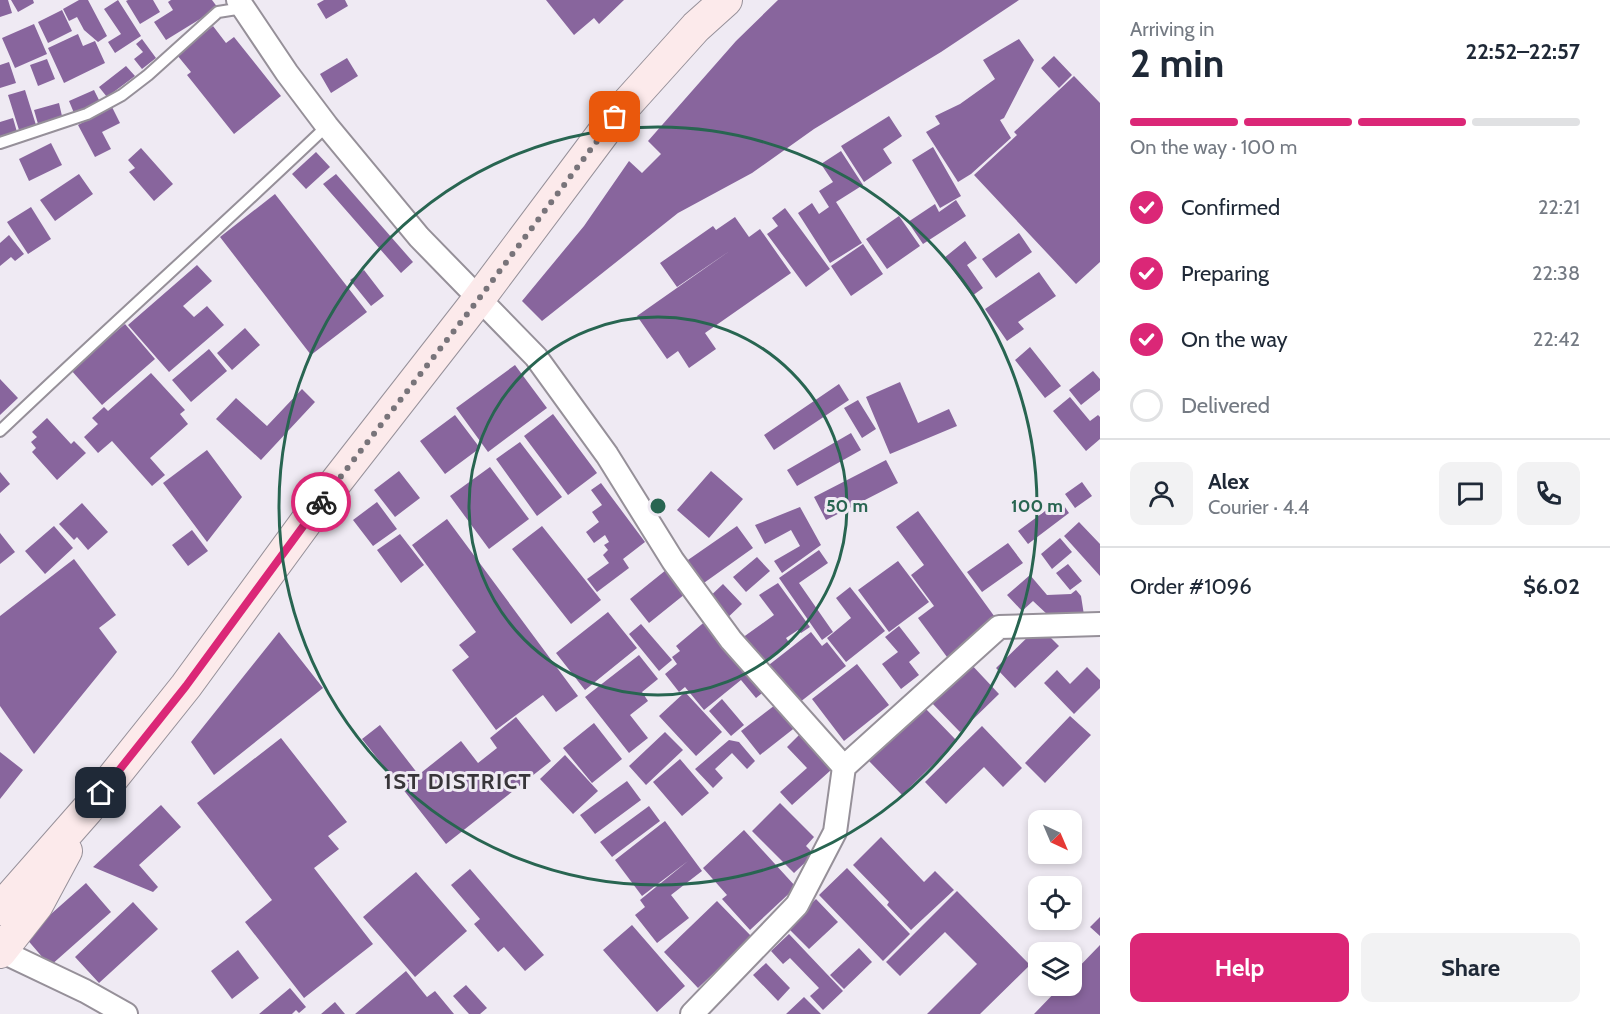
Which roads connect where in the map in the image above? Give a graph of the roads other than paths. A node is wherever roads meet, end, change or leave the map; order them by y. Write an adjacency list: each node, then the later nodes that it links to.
1 (726, 0): 5 (main road)
2 (241, 4): 3 (street); 4 (lane)
3 (327, 126): 5 (street); 6 (lane)
4 (0, 143)
5 (478, 300): 8 (street); 9 (main road)
6 (0, 431)
7 (1100, 624): 8 (street)
8 (844, 767): 13 (street)
9 (87, 810): 10 (main road); 11 (main road)
10 (0, 909)
11 (0, 951): 12 (street)
12 (126, 1014)
13 (692, 1014)

